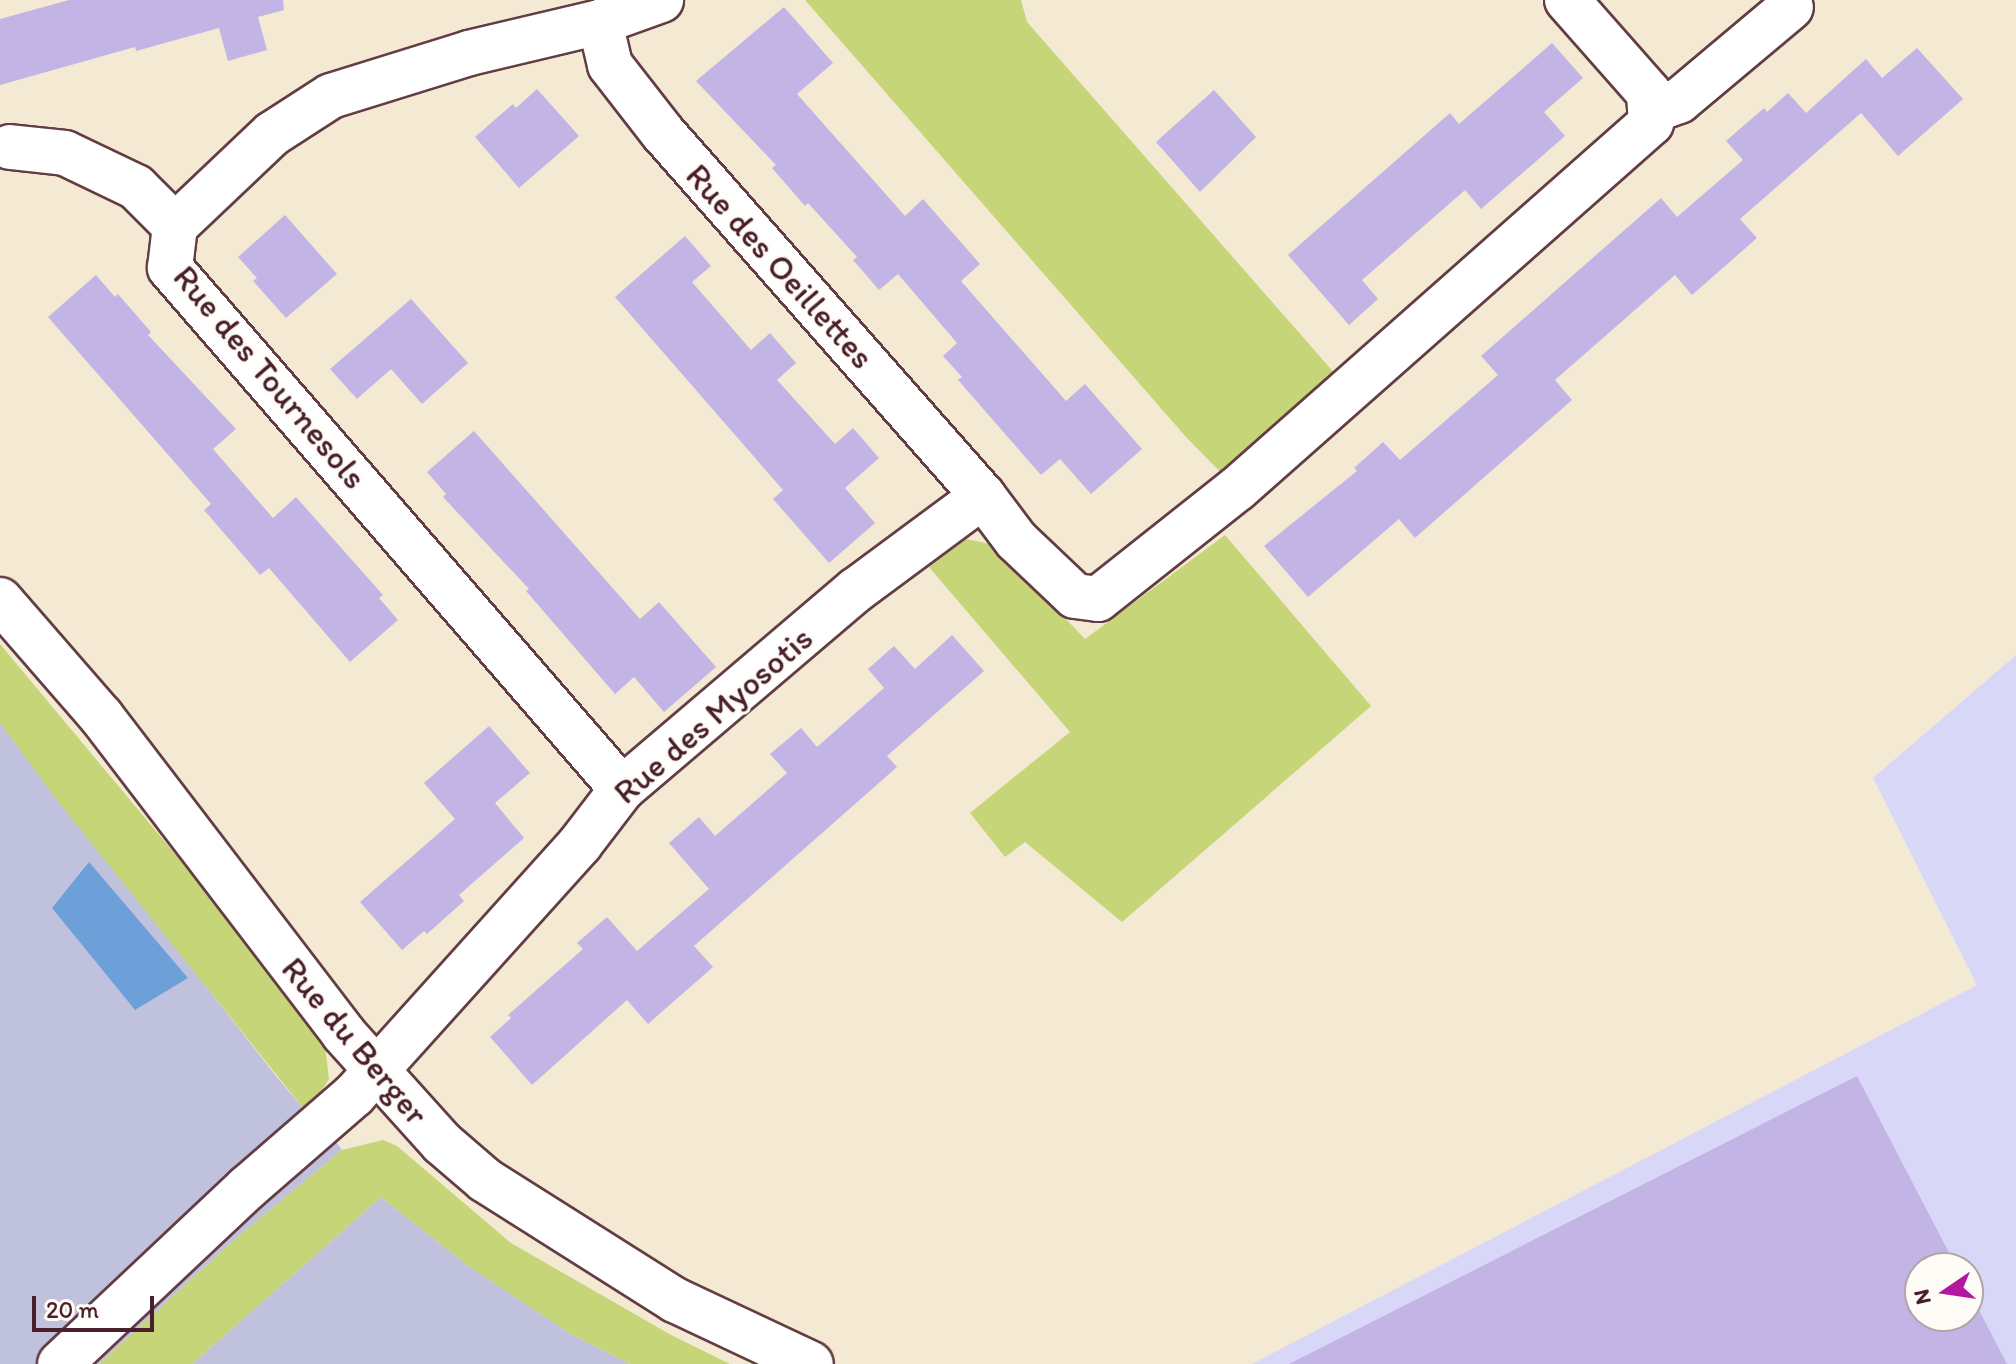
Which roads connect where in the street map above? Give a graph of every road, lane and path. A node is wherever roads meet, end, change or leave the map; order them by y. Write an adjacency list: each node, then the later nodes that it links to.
1 (661, 0): 4 (street, Rue des Tournesols)
2 (1567, 0): 5 (street)
3 (1791, 7): 5 (street, Rue des Oeillettes)
4 (600, 22): 7 (street, Rue des Tournesols); 8 (street, Rue des Oeillettes)
5 (1651, 117): 8 (street, Rue des Oeillettes)
6 (10, 147): 7 (street)
7 (175, 226): 10 (street, Rue des Tournesols)
8 (983, 496): 10 (street, Rue des Myosotis)
9 (0, 600): 11 (street, Rue du Berger)
10 (622, 789): 11 (street, Rue des Myosotis)
11 (374, 1069): 12 (street, Rue des Myosotis); 13 (street, Rue du Berger)
12 (60, 1364)
13 (811, 1364)

